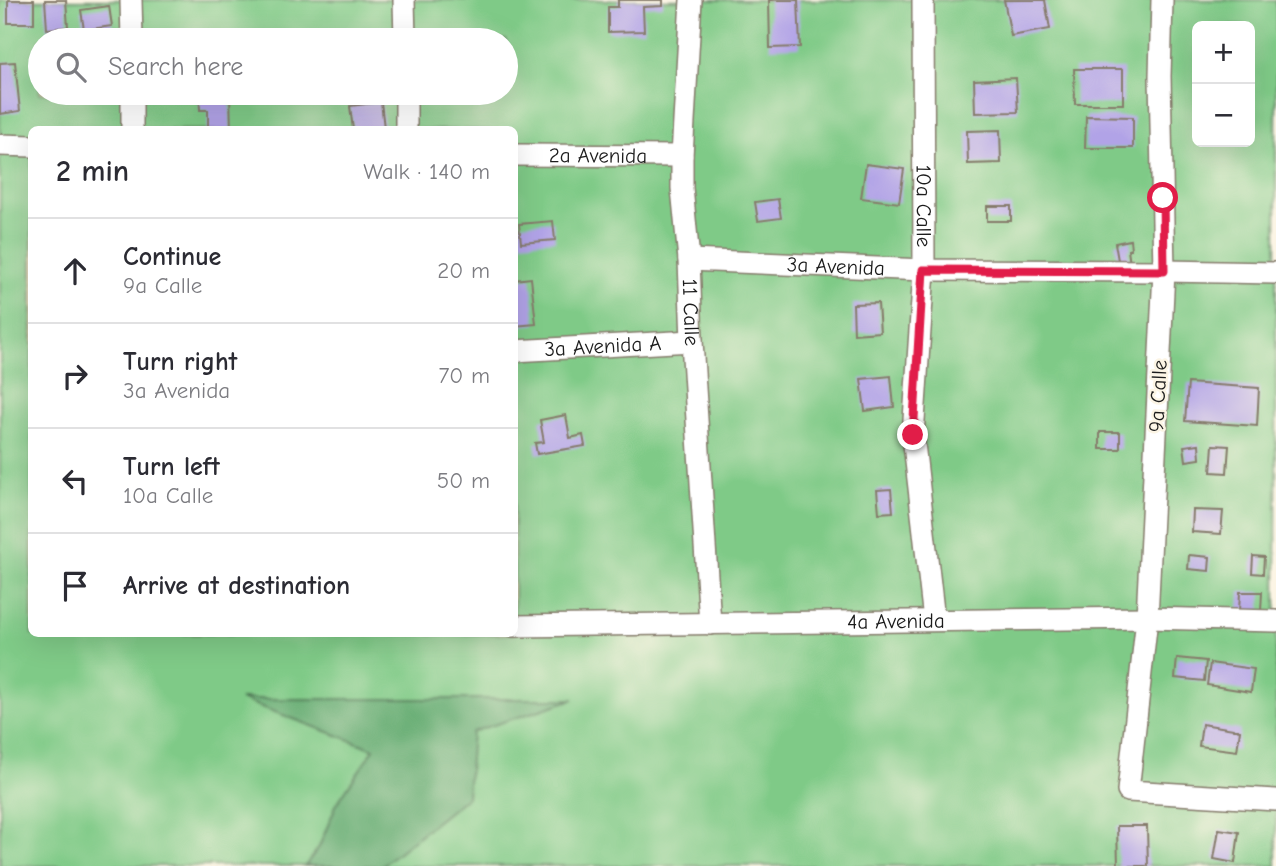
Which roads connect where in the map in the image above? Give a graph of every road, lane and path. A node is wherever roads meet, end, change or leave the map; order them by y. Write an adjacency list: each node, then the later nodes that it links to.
1 (131, 0): 6 (street)
2 (404, 0): 7 (street)
3 (691, 0): 15 (street, 11 Calle)
4 (923, 0): 17 (street, 10a Calle)
5 (1162, 0): 18 (street, 9a Calle)
6 (132, 28)
7 (405, 28)
8 (132, 105): 10 (street)
9 (405, 105): 11 (street)
10 (132, 126)
11 (406, 126)
12 (0, 145): 13 (street)
13 (28, 146)
14 (518, 155): 15 (street, 2a Avenida)
15 (682, 156): 16 (street, 11 Calle)
16 (689, 260): 17 (street, 3a Avenida); 20 (street, 11 Calle)
17 (923, 270): 18 (street, 3a Avenida); 23 (street, 10a Calle)
18 (1164, 271): 19 (street, 3a Avenida); 22 (street, 9a Calle)
19 (1276, 273)
20 (692, 341): 21 (street, 3a Avenida A); 25 (street, 11 Calle)
21 (518, 351)
22 (1147, 618): 23 (street, 4a Avenida); 24 (street, 4a Avenida); 27 (street, 9a Calle)
23 (934, 620): 25 (street, 4a Avenida)
24 (1276, 621)
25 (710, 624): 26 (street, 4a Avenida)
26 (518, 626)
27 (1276, 800)

